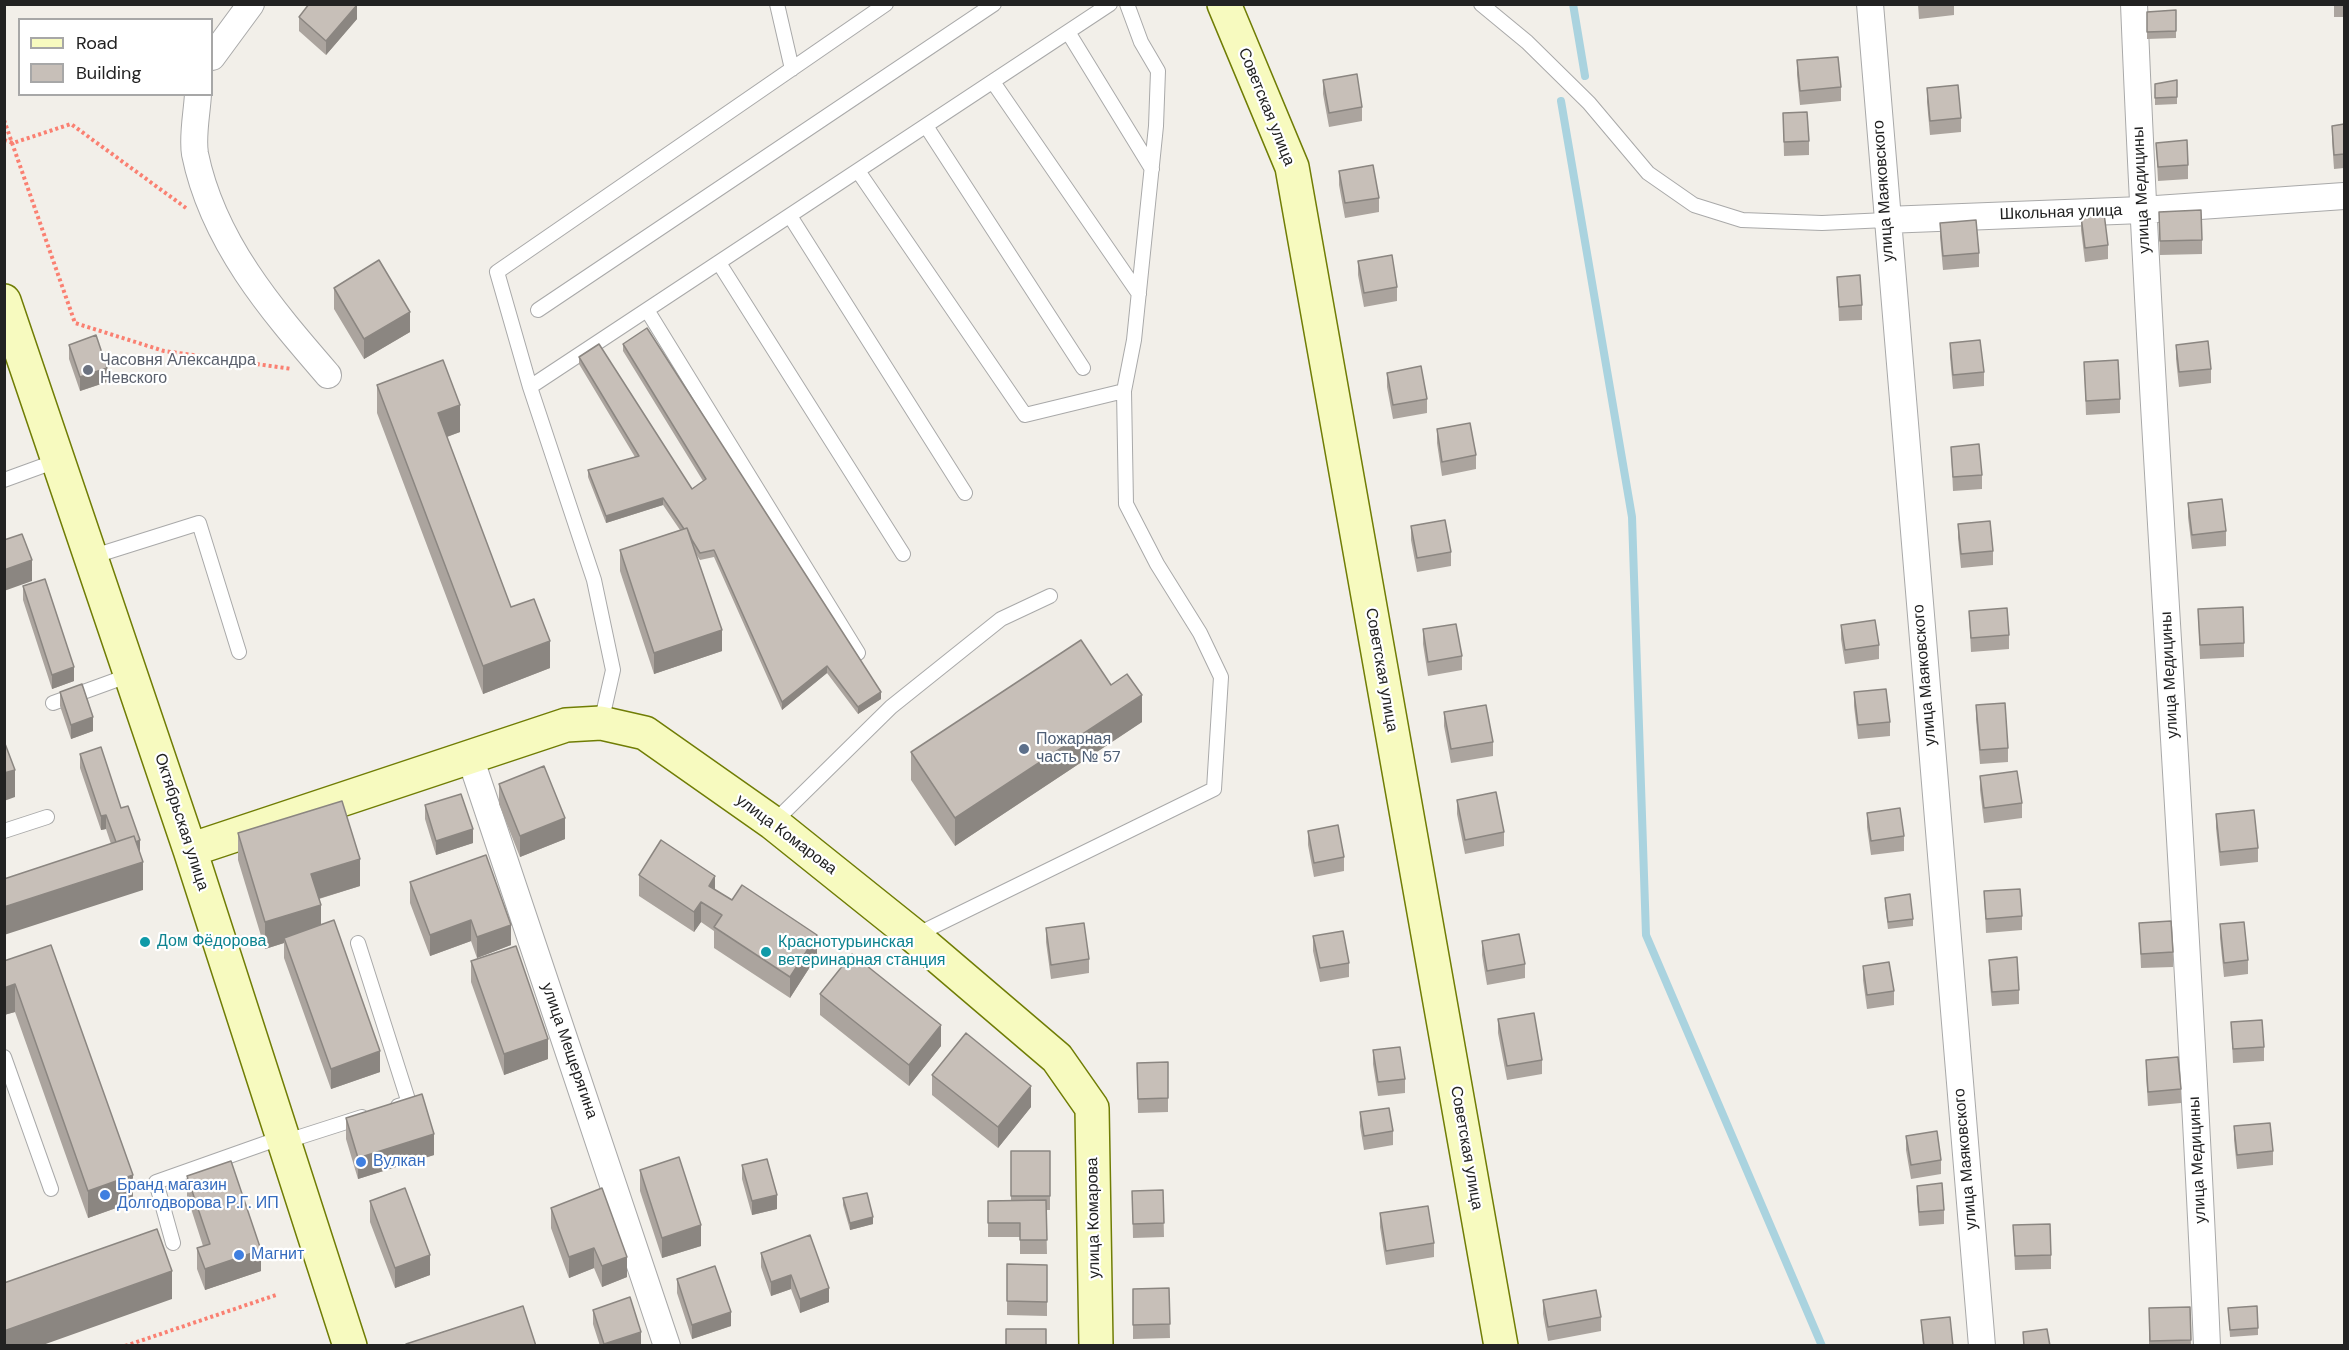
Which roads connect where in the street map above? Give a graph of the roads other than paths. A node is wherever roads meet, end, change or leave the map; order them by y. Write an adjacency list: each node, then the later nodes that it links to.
1 (251, 4): 13 (street)
2 (777, 4): 14 (lane)
3 (886, 4): 11 (lane)
4 (993, 4): 27 (lane)
5 (1110, 4): 12 (lane)
6 (1127, 4): 18 (lane)
7 (1224, 4): 58 (main road, Советская улица)
8 (1481, 4): 23 (lane)
9 (1870, 4): 23 (street, улица Маяковского)
10 (2134, 4): 21 (street, улица Медицины)
11 (871, 9): 14 (lane)
12 (1068, 32): 15 (lane); 18 (lane)
13 (213, 56)
14 (792, 69): 31 (lane)
15 (993, 82): 17 (lane); 25 (lane)
16 (198, 96): 30 (street)
17 (926, 126): 19 (lane); 29 (lane)
18 (1152, 169): 25 (lane)
19 (858, 171): 22 (lane); 32 (lane)
20 (2344, 196): 21 (street, Школьная улица)
21 (2142, 210): 23 (street, Школьная улица); 60 (street, улица Медицины)
22 (790, 216): 24 (lane); 35 (lane)
23 (1886, 220): 59 (street, улица Маяковского)
24 (718, 263): 28 (lane); 36 (lane)
25 (1139, 294): 32 (lane)
26 (4, 301): 33 (main road, Октябрьская улица)
27 (538, 310)
28 (647, 310): 31 (lane); 40 (lane)
29 (1083, 368)
30 (328, 375)
31 (530, 387): 43 (lane)
32 (1124, 391): 49 (lane)
33 (59, 460): 34 (lane); 37 (main road, Октябрьская улица)
34 (4, 480)
35 (965, 493)
36 (903, 554)
37 (91, 557): 39 (lane); 41 (main road, Октябрьская улица)
38 (1050, 596): 46 (lane)
39 (239, 652)
40 (858, 653)
41 (131, 675): 42 (lane); 48 (main road, Октябрьская улица)
42 (53, 703)
43 (601, 723): 44 (main road, улица Комарова); 46 (main road, улица Комарова)
44 (470, 757): 48 (main road, улица Комарова); 56 (street, улица Мещерягина)
45 (47, 817): 47 (lane)
46 (773, 823): 49 (main road, улица Комарова)
47 (4, 831)
48 (190, 850): 52 (main road, Октябрьская улица)
49 (914, 936): 57 (main road, улица Комарова)
50 (358, 943): 52 (lane)
51 (4, 1057): 53 (lane)
52 (283, 1140): 54 (lane); 55 (main road, Октябрьская улица)
53 (51, 1189)
54 (173, 1242)
55 (350, 1346)
56 (667, 1346)
57 (1096, 1346)
58 (1501, 1346)
59 (1982, 1346)
60 (2207, 1346)

